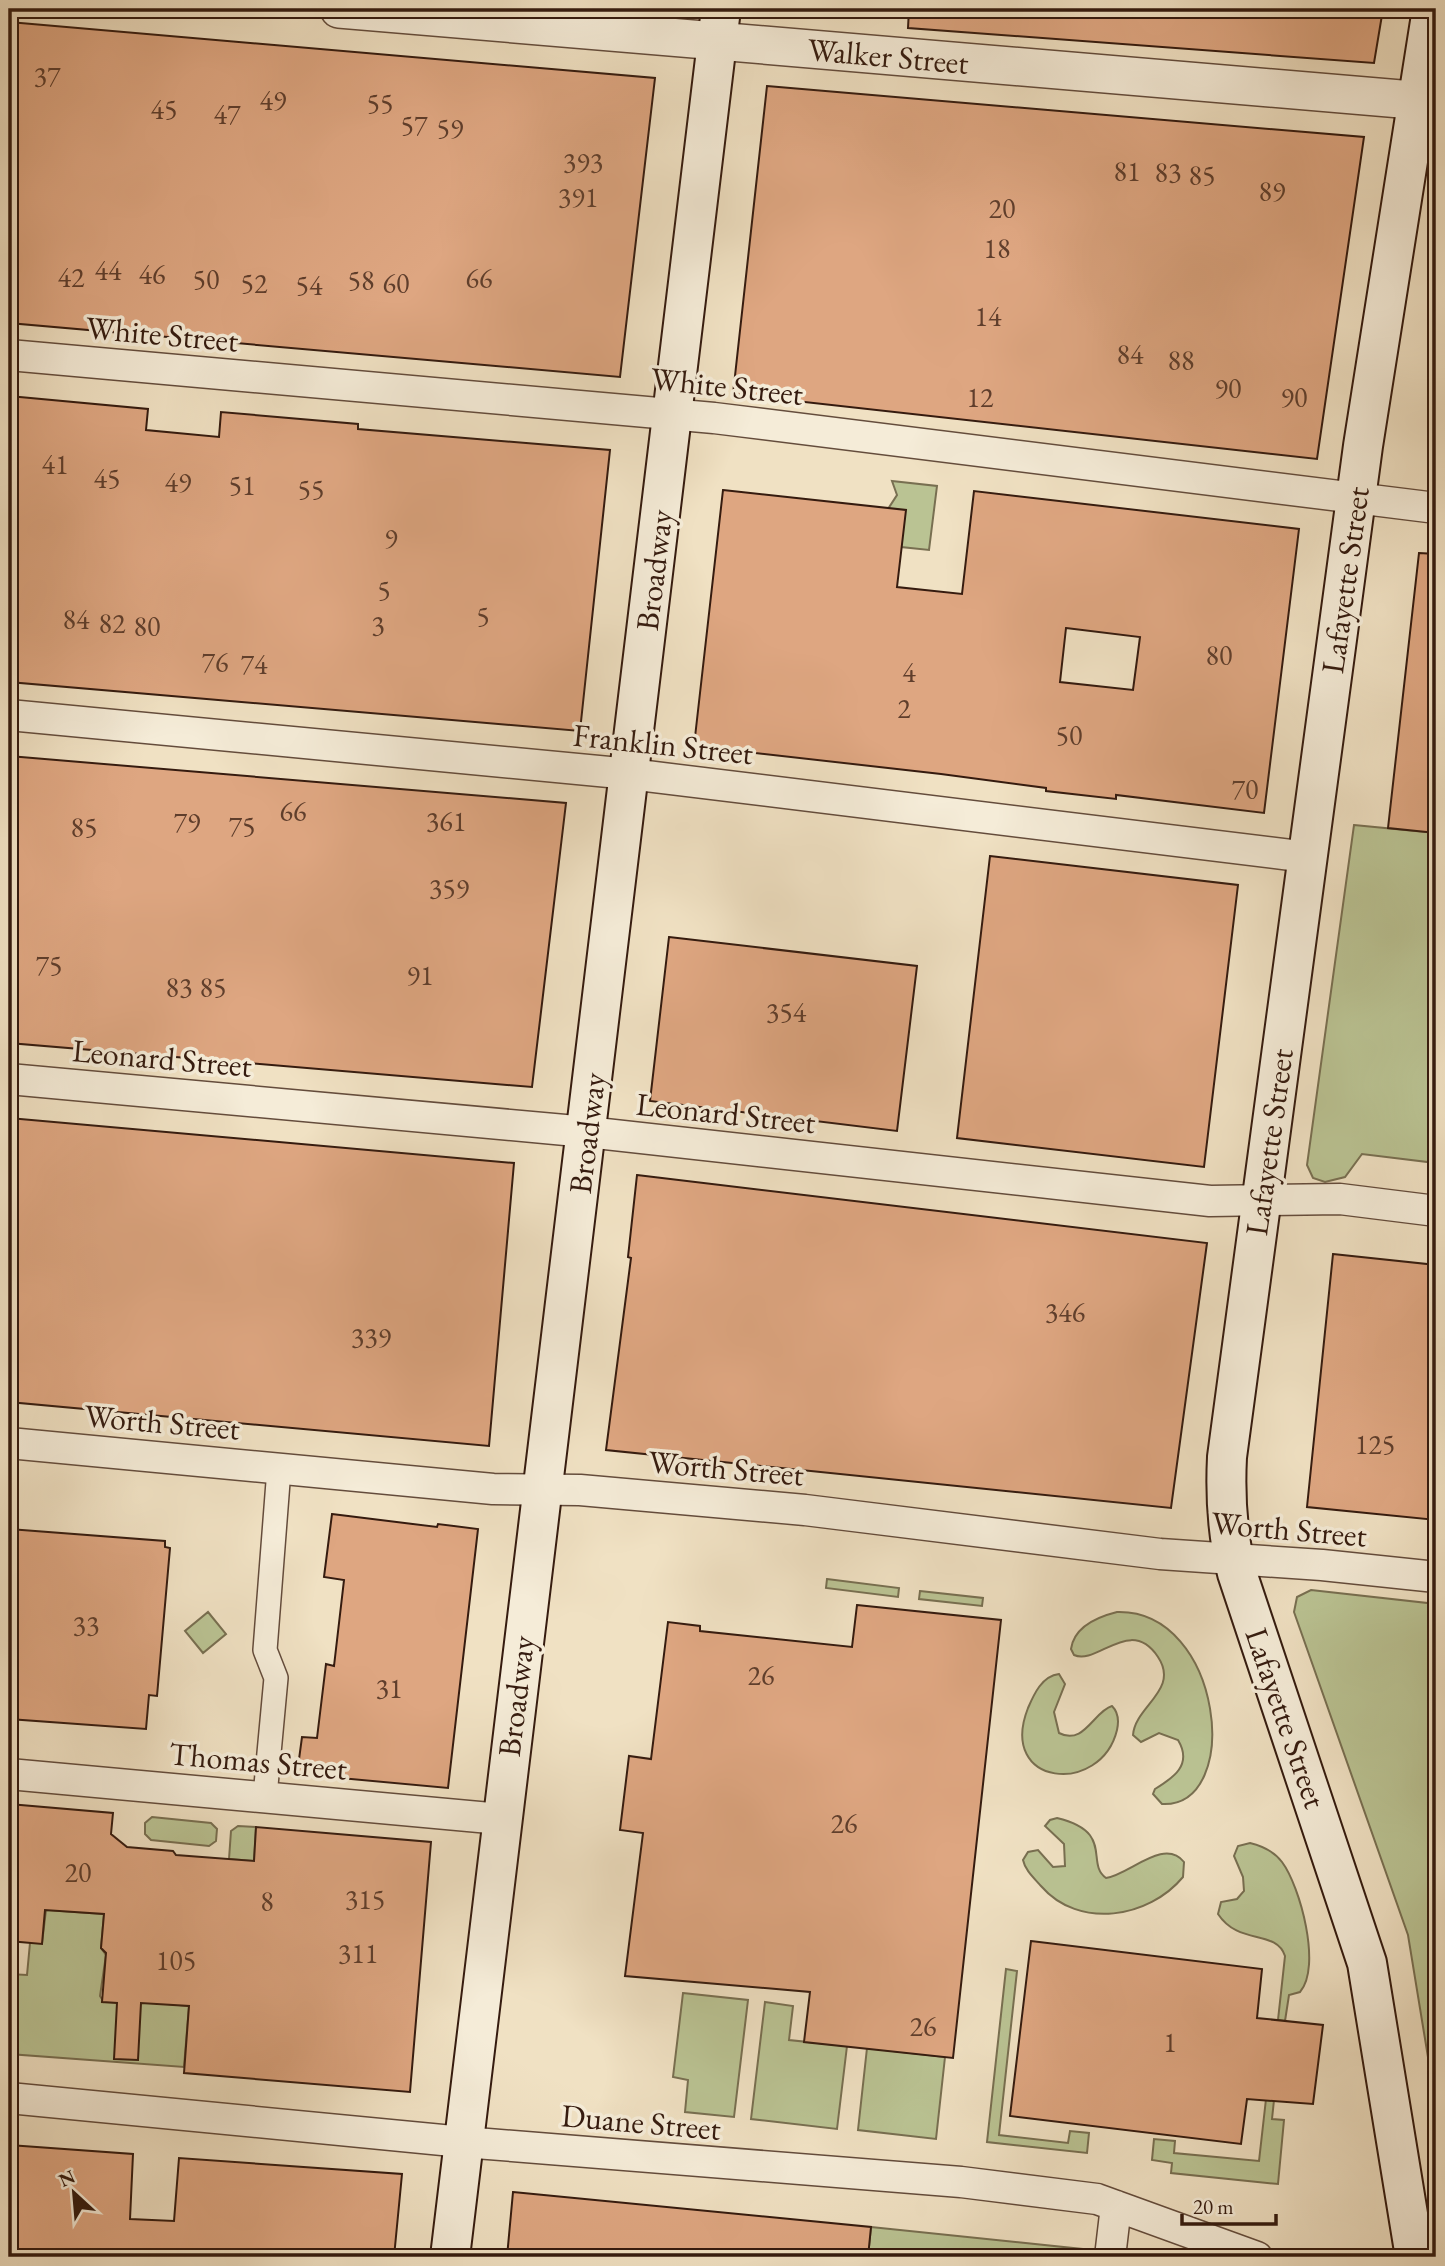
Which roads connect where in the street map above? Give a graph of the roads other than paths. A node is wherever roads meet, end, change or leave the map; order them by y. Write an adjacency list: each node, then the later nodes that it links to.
1 (339, 9): 3 (street, Walker Street)
2 (1432, 9): 4 (main road, Lafayette Street)
3 (719, 25): 4 (street, Walker Street); 6 (main road, Broadway)
4 (1427, 101): 7 (main road, Lafayette Street)
5 (9, 355): 6 (street, White Street)
6 (671, 414): 7 (street, White Street); 10 (main road, Broadway)
7 (1357, 496): 8 (street, White Street); 11 (main road, Lafayette Street)
8 (1436, 508)
9 (9, 715): 10 (street, Franklin Street)
10 (630, 774): 11 (street, Franklin Street); 13 (main road, Broadway)
11 (1307, 857): 14 (main road, Lafayette Street)
12 (9, 1079): 13 (street, Leonard Street)
13 (587, 1132): 14 (street, Leonard Street); 18 (main road, Broadway)
14 (1261, 1201): 15 (street, Leonard Street); 19 (main road, Lafayette Street)
15 (1436, 1211)
16 (9, 1443): 17 (street, Worth Street)
17 (279, 1469): 18 (street, Worth Street); 22 (street)
18 (540, 1489): 19 (street, Worth Street); 23 (main road, Broadway)
19 (1233, 1559): 20 (street, Worth Street); 30 (main road, Lafayette Street)
20 (1436, 1577)
21 (9, 1774): 22 (street, Thomas Street)
22 (265, 1796): 23 (street, Thomas Street)
23 (501, 1819): 25 (main road, Broadway)
24 (9, 2098): 25 (street, Duane Street)
25 (463, 2142): 26 (street, Duane Street); 27 (main road, Broadway)
26 (1116, 2206): 28 (street); 29 (street, Duane Street)
27 (450, 2257)
28 (1110, 2257)
29 (1257, 2257)
30 (1415, 2257)

